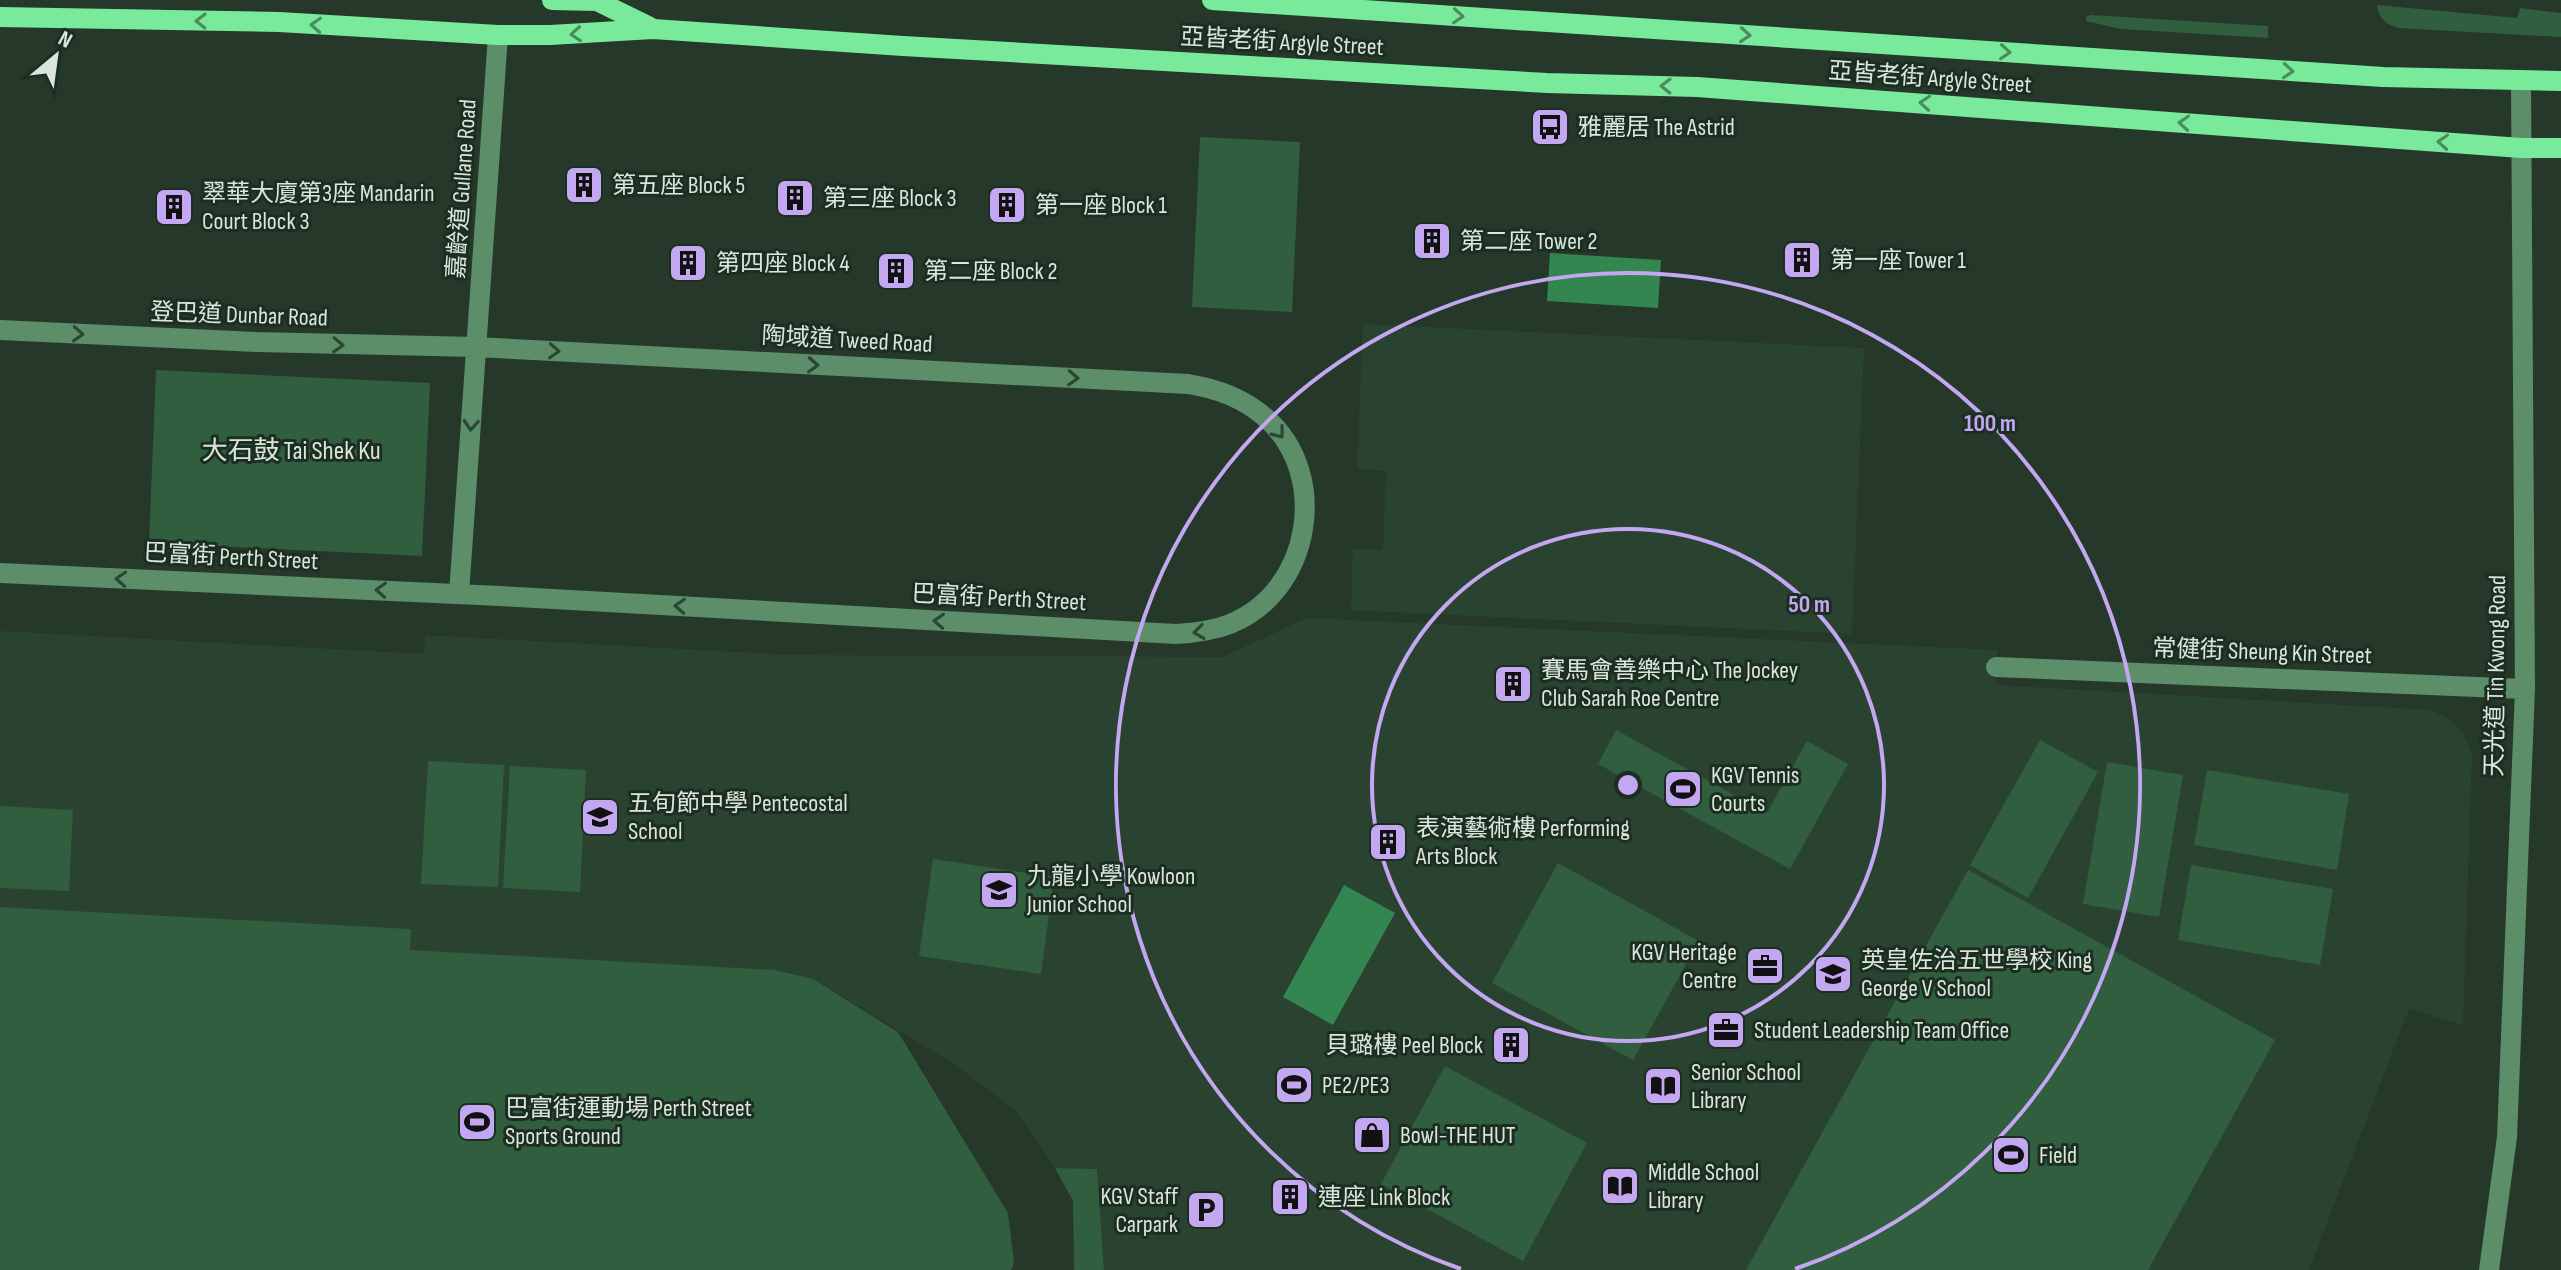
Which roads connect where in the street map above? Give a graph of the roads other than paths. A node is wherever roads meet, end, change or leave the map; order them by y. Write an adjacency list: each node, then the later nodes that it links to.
1 (552, 0): 3 (main road)
2 (1212, 0): 8 (main road, 亞皆老街 Argyle Street, one-way to 8)
3 (597, 1): 5 (main road)
4 (0, 17): 6 (main road, 亞皆老街 Argyle Street, one-way to 4)
5 (653, 29): 6 (main road, 亞皆老街 Argyle Street, one-way to 6); 9 (main road, 亞皆老街 Argyle Street, one-way to 5)
6 (498, 35): 12 (street, 嘉齡道 Gullane Road)
7 (2561, 81): 8 (main road, 亞皆老街 Argyle Street)
8 (2521, 82): 9 (street, 天光道 Tin Kwong Road)
9 (2521, 148): 10 (main road, 亞皆老街 Argyle Street); 17 (street, 天光道 Tin Kwong Road)
10 (2561, 148)
11 (0, 330): 12 (street, 登巴道 Dunbar Road, one-way to 12)
12 (476, 347): 13 (street, 陶域道 Tweed Road, one-way to 13); 15 (street, one-way to 15)
13 (1216, 389): 15 (street, 巴富街 Perth Street, one-way to 15)
14 (0, 573): 15 (street, 巴富街 Perth Street, one-way to 14)
15 (459, 594)
16 (1996, 667): 17 (street, 常健街 Sheung Kin Street)
17 (2525, 689): 18 (street, 天光道 Tin Kwong Road)
18 (2489, 1270)

